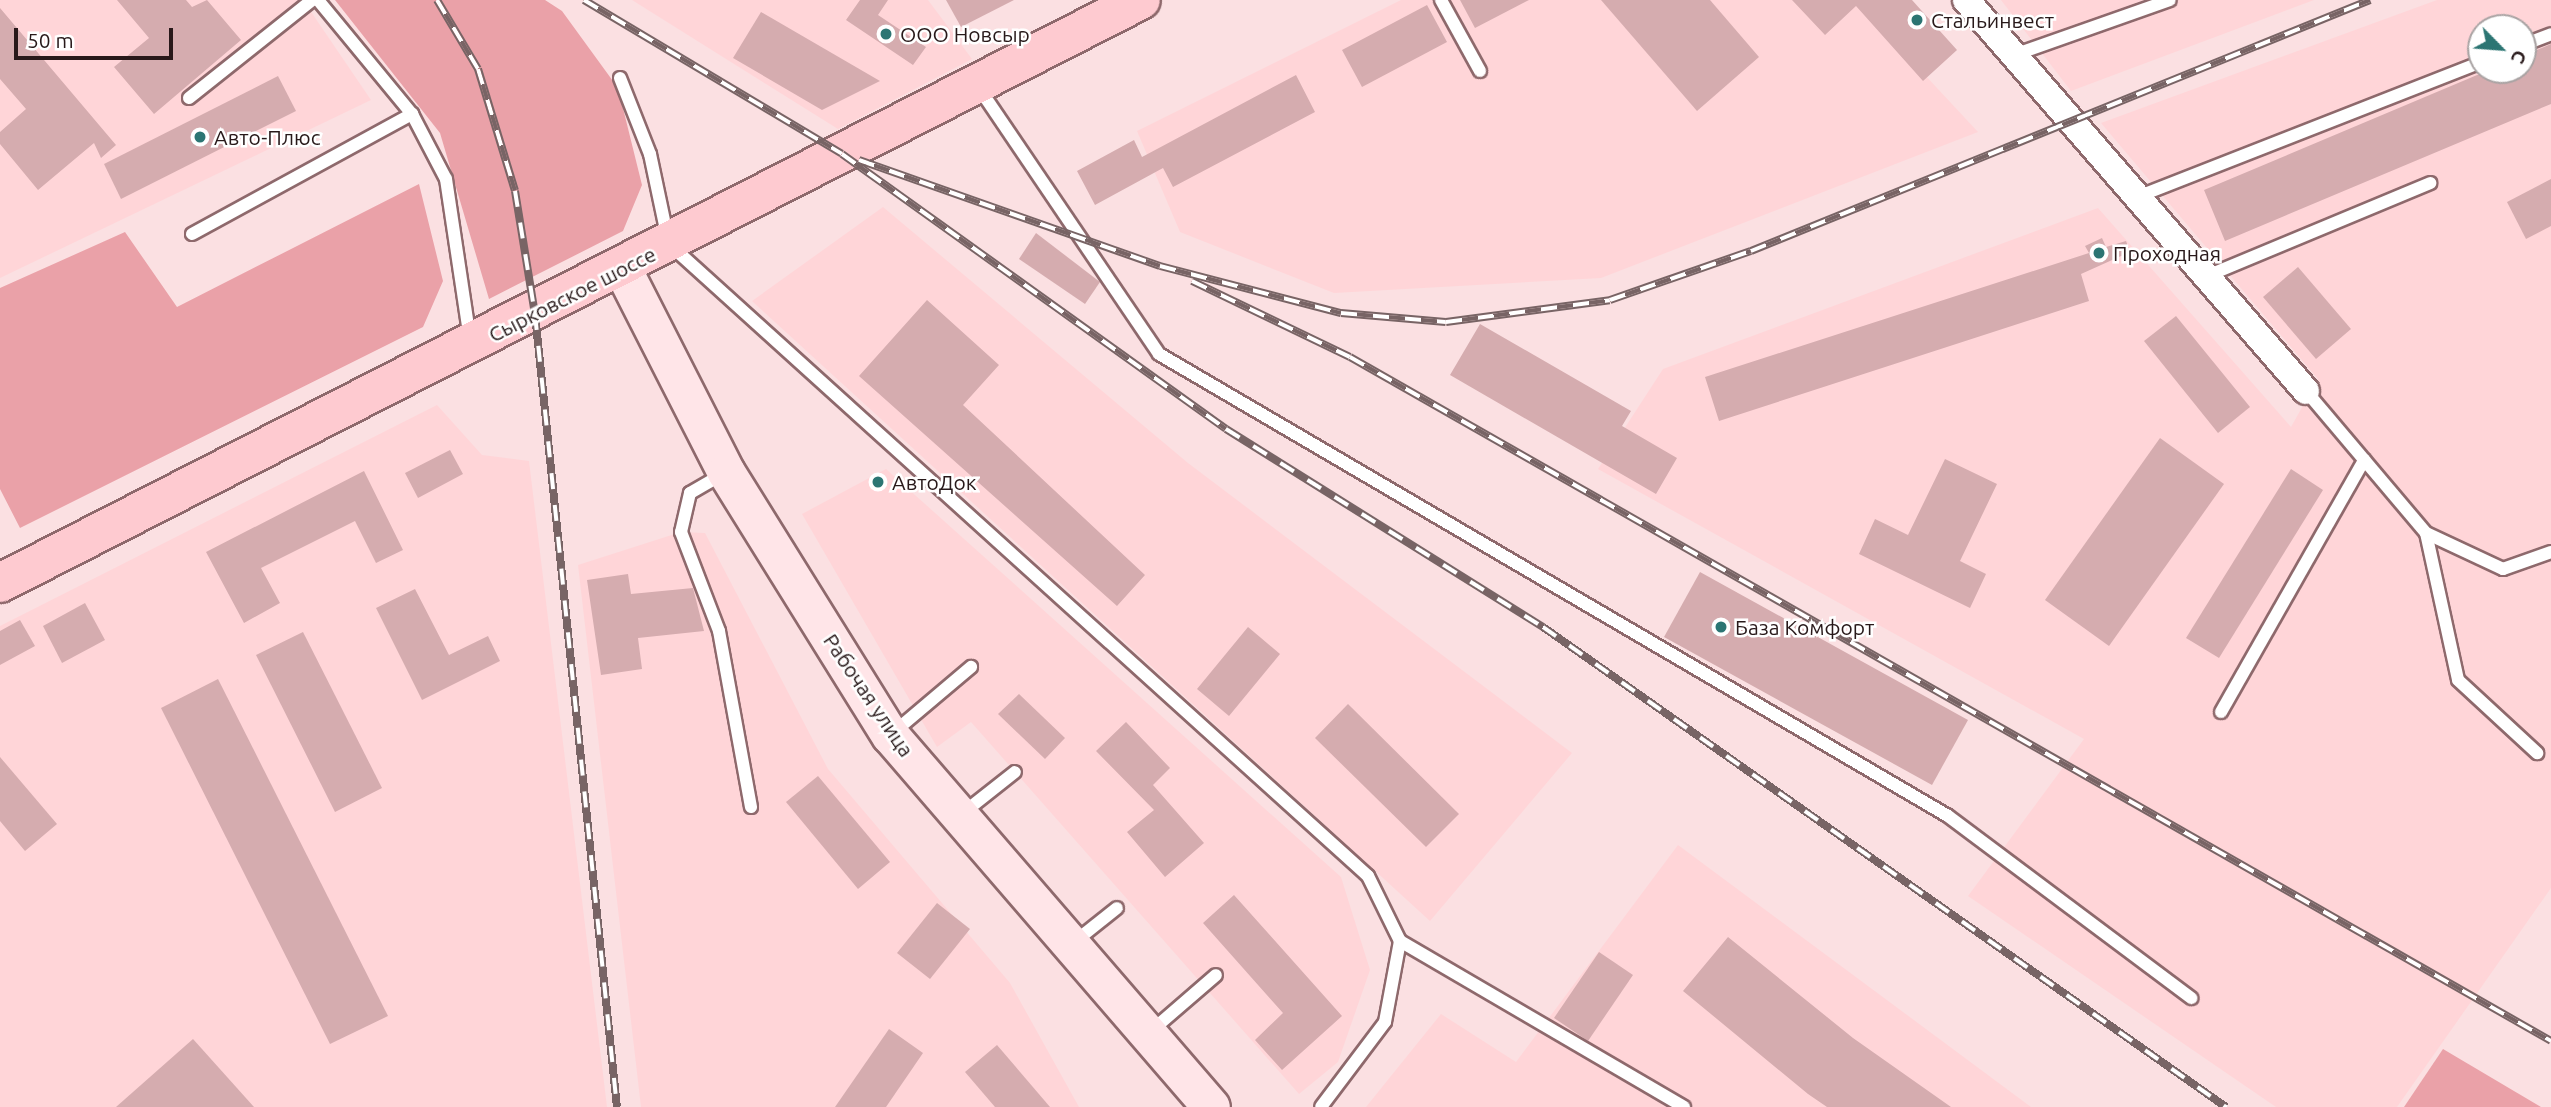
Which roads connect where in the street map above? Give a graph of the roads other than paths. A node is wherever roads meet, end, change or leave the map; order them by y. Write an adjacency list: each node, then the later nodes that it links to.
1 (312, 0): 12 (lane)
2 (318, 0): 13 (lane)
3 (1141, 0): 11 (main road, Сырковское шоссе)
4 (1441, 0): 9 (lane)
5 (1966, 0): 7 (street)
6 (2171, 0): 7 (lane)
7 (2014, 55): 15 (street)
8 (2467, 67): 15 (lane)
9 (1480, 71)
10 (620, 78): 17 (lane)
11 (977, 85): 17 (main road, Сырковское шоссе); 38 (lane)
12 (188, 98)
13 (412, 114): 16 (lane); 20 (lane)
14 (2430, 183): 19 (lane)
15 (2137, 197): 19 (street)
16 (192, 234)
17 (669, 244): 18 (main road, Сырковское шоссе); 35 (lane)
18 (622, 268): 20 (main road, Сырковское шоссе); 23 (main road, Рабочая улица)
19 (2207, 276): 21 (street)
20 (471, 346): 26 (main road, Сырковское шоссе)
21 (2306, 391): 22 (lane)
22 (2364, 460): 24 (lane); 28 (lane)
23 (726, 472): 29 (main road, Рабочая улица); 32 (lane)
24 (2426, 533): 25 (lane); 30 (lane)
25 (2551, 551)
26 (0, 583)
27 (971, 667): 29 (lane)
28 (2221, 712)
29 (890, 735): 33 (main road, Рабочая улица)
30 (2537, 753)
31 (1015, 772): 33 (lane)
32 (751, 807)
33 (960, 815): 36 (main road, Рабочая улица)
34 (1116, 908): 36 (lane)
35 (1399, 941): 41 (lane); 42 (lane)
36 (1071, 945): 39 (main road, Рабочая улица)
37 (1216, 975): 39 (lane)
38 (2191, 998)
39 (1148, 1034): 40 (main road, Рабочая улица)
40 (1211, 1107)
41 (1321, 1107)
42 (1684, 1107)

